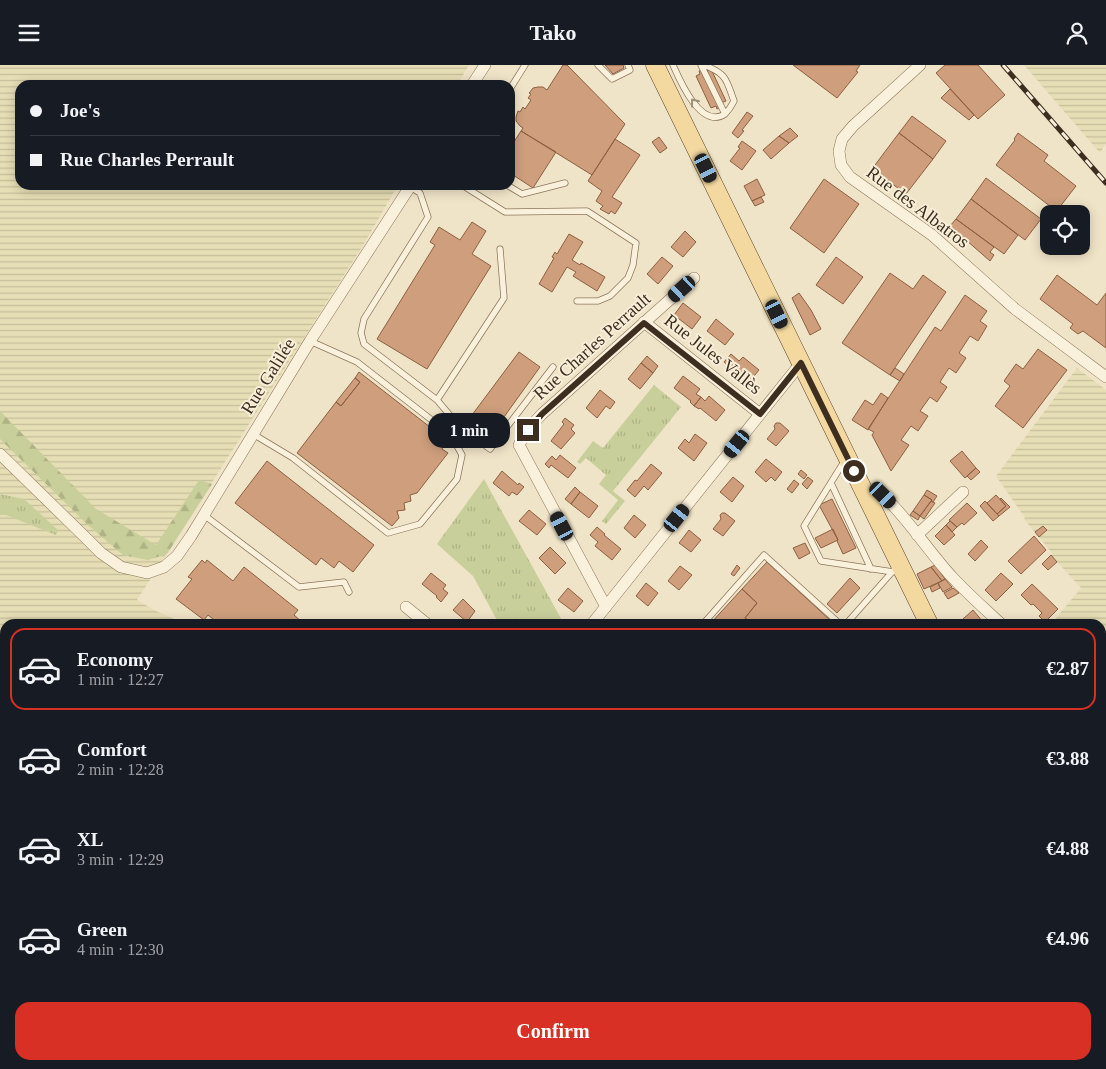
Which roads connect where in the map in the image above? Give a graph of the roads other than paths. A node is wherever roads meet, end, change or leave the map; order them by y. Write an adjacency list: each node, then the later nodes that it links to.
1 (484, 65): 8 (street)
2 (525, 65): 9 (lane)
3 (598, 65): 4 (lane)
4 (628, 65)
5 (702, 65): 10 (lane); 10 (lane)
6 (920, 65): 23 (street, Rue des Albatros)
7 (666, 74): 10 (lane, one-way to 7); 21 (main road)
8 (475, 80)
9 (515, 81)
10 (725, 114)
11 (565, 183): 15 (lane)
12 (408, 190): 20 (street, Rue Galilée)
13 (416, 190): 24 (lane)
14 (470, 190): 18 (lane)
15 (515, 190)
16 (500, 249): 24 (lane)
17 (694, 277): 19 (street, Rue Charles Perrault)
18 (577, 301)
19 (644, 323): 25 (street, Rue Jules Vallès); 38 (street, Rue Charles Perrault)
20 (310, 341): 26 (street, Rue Galilée); 26 (lane)
21 (801, 363): 25 (street); 28 (main road)
22 (553, 367): 24 (lane)
23 (1106, 377)
24 (437, 400)
25 (760, 414): 38 (street)
26 (253, 434): 32 (street, Rue Galilée)
27 (0, 454): 32 (street, Rue Galilée)
28 (847, 456): 29 (lane); 31 (main road)
29 (831, 483): 35 (lane); 35 (lane)
30 (963, 492): 33 (street)
31 (869, 501): 33 (street); 34 (main road)
32 (204, 515): 36 (lane)
33 (917, 535): 45 (street)
34 (896, 568): 35 (lane); 43 (lane); 44 (main road)
35 (871, 569)
36 (349, 592)
37 (406, 607): 39 (street)
38 (606, 607): 40 (street)
39 (421, 619)
40 (596, 619)
41 (707, 619): 42 (lane)
42 (834, 619)
43 (850, 619)
44 (926, 619)
45 (996, 619)

